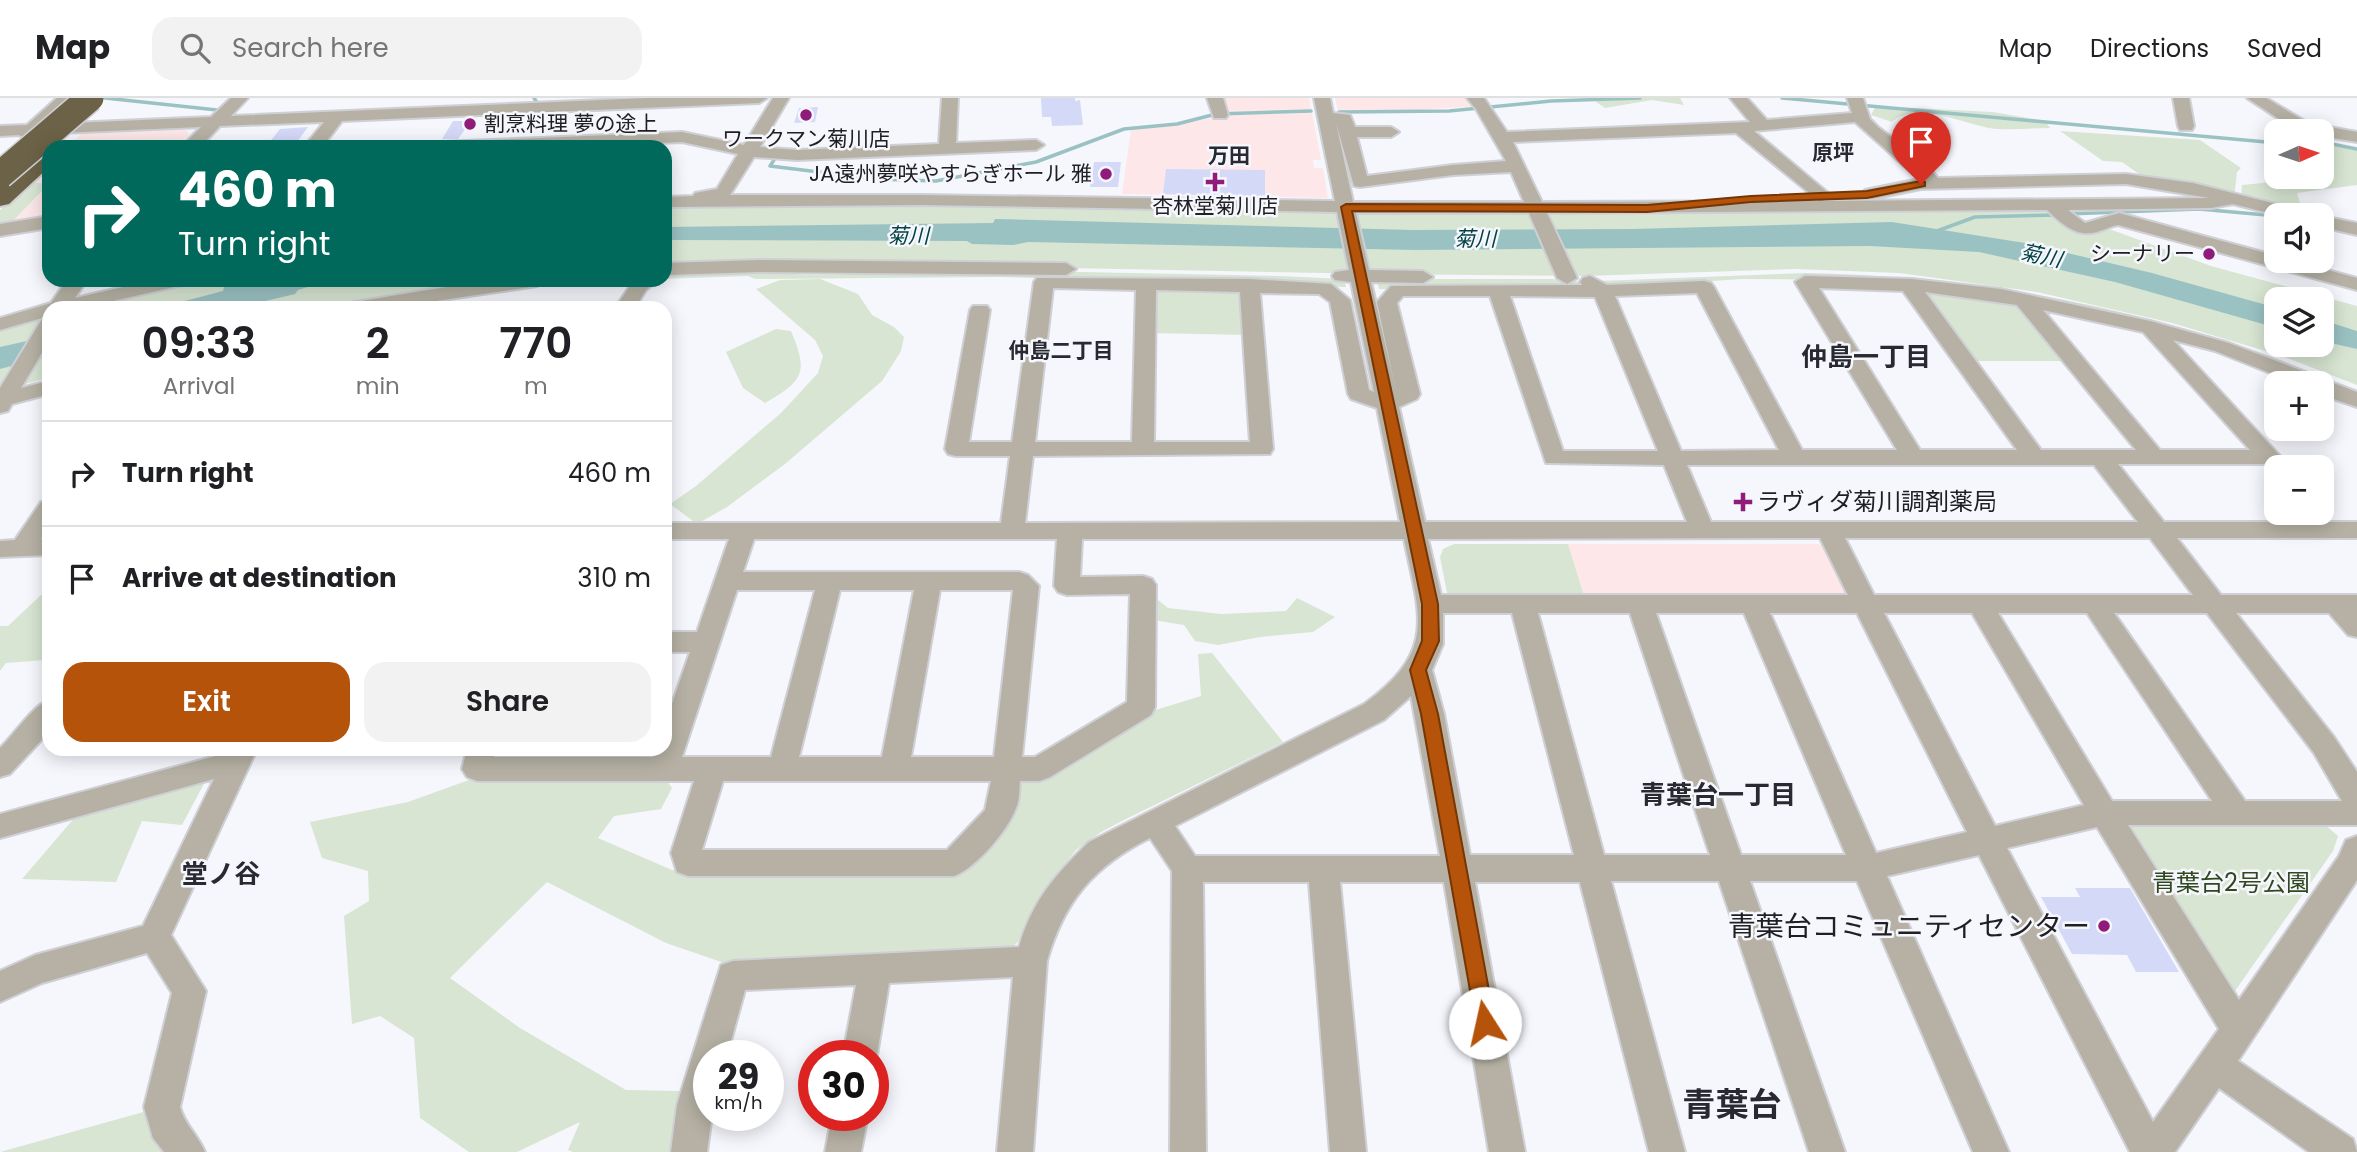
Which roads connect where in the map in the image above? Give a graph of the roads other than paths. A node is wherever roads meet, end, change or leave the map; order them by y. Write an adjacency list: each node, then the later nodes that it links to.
1 (68, 98): 21 (street)
2 (80, 98): 37 (highway, bridge)
3 (90, 98): 37 (highway, bridge)
4 (112, 98): 26 (highway)
5 (240, 98): 17 (street)
6 (759, 98): 13 (street)
7 (781, 98): 33 (street)
8 (950, 98): 32 (street)
9 (1738, 98): 18 (street)
10 (2180, 98): 19 (street)
11 (2255, 98): 22 (street)
12 (1481, 104): 34 (street)
13 (533, 105): 16 (street); 29 (street)
14 (1858, 106): 18 (street); 39 (street)
15 (1324, 110): 24 (street); 48 (street)
16 (337, 117): 17 (street); 28 (street)
17 (215, 122): 21 (street); 27 (street)
18 (1763, 126): 20 (street)
19 (2186, 126)
20 (1740, 128): 34 (street); 40 (street)
21 (32, 130): 23 (street); 36 (street)
22 (2356, 130)
23 (0, 131)
24 (1349, 132): 25 (street); 38 (street)
25 (1391, 132)
26 (64, 140)
27 (197, 140)
28 (319, 140)
29 (521, 140)
30 (646, 140): 33 (street)
31 (1036, 145): 32 (street)
32 (947, 148): 33 (street)
33 (748, 151): 43 (street)
34 (1510, 152): 38 (street); 45 (street); 49 (street)
35 (42, 159): 41 (highway)
36 (0, 160)
37 (0, 173)
38 (1426, 174): 49 (street)
39 (1933, 183): 40 (street); 42 (street)
40 (1821, 196): 45 (street)
41 (0, 198)
42 (2231, 199): 46 (street); 47 (street)
43 (672, 200)
44 (672, 201): 48 (street)
45 (1645, 205): 46 (street); 49 (street)
46 (2053, 206): 60 (street)
47 (2264, 207)
48 (1346, 208): 49 (street); 57 (street)
49 (1538, 208): 58 (street)
50 (42, 223): 53 (street)
51 (2334, 224): 52 (street)
52 (2357, 229)
53 (0, 230)
54 (759, 266): 55 (street); 56 (street); 57 (street)
55 (672, 269)
56 (672, 275)
57 (1360, 275): 58 (street); 83 (street)
58 (1566, 276): 66 (street)
59 (1146, 283): 61 (street); 84 (street); 85 (street)
60 (2357, 284)
61 (1249, 285): 83 (street); 85 (street)
62 (1910, 286): 71 (street); 86 (street); 87 (street)
63 (150, 287): 68 (street)
64 (484, 287): 67 (street)
65 (1498, 290): 66 (street); 83 (street); 90 (street)
66 (1603, 291): 90 (street); 91 (street)
67 (432, 294): 69 (street); 70 (street)
68 (88, 301)
69 (394, 301)
70 (406, 301)
71 (2025, 301): 75 (street); 89 (street)
72 (980, 310): 84 (street)
73 (42, 312): 74 (street)
74 (0, 324)
75 (2150, 327): 77 (street); 89 (street)
76 (42, 335): 82 (street)
77 (2283, 371)
78 (42, 389): 82 (street)
79 (2334, 391): 81 (street)
80 (42, 394): 82 (street)
81 (2357, 400)
82 (2, 402)
83 (1387, 404): 99 (street)
84 (1022, 449): 85 (street); 97 (street)
85 (1143, 449)
86 (1913, 457): 87 (street); 91 (street)
87 (2034, 457): 88 (street)
88 (2101, 457): 89 (street); 100 (street)
89 (2154, 457)
90 (1672, 459): 91 (street); 93 (street)
91 (1795, 459)
92 (42, 516): 103 (street)
93 (1702, 530): 94 (street); 99 (street)
94 (1828, 530): 100 (street); 114 (street)
95 (2357, 530): 100 (street)
96 (672, 531): 101 (street)
97 (1012, 531): 98 (street); 101 (street)
98 (1070, 531): 99 (street); 132 (street)
99 (1414, 531): 108 (street)
100 (2158, 531): 107 (street)
101 (744, 532): 106 (street)
102 (42, 547): 103 (street)
103 (11, 549)
104 (830, 580): 105 (street); 106 (street); 130 (street)
105 (929, 580): 131 (street); 132 (street)
106 (728, 581): 118 (street)
107 (2213, 603): 109 (street); 110 (street); 133 (street)
108 (1430, 604): 111 (street); 119 (street)
109 (2094, 604): 115 (street); 134 (street)
110 (2346, 604): 116 (street)
111 (1523, 605): 112 (street); 145 (street)
112 (1640, 605): 113 (street); 146 (street)
113 (1753, 605): 114 (street); 141 (street)
114 (1866, 605): 115 (street); 139 (street)
115 (1980, 605): 135 (street)
116 (2357, 628)
117 (672, 642): 118 (street)
118 (707, 642): 121 (street)
119 (1418, 670): 137 (street); 143 (street)
120 (42, 720): 127 (street)
121 (672, 745)
122 (236, 756): 138 (street)
123 (239, 756): 147 (street)
124 (480, 756): 126 (street)
125 (668, 756): 128 (street)
126 (553, 759): 128 (street)
127 (0, 766)
128 (664, 769): 129 (street)
129 (712, 769): 130 (street); 132 (street)
130 (782, 769): 131 (street)
131 (894, 769): 132 (street)
132 (1008, 769)
133 (2357, 801)
134 (2236, 812): 135 (street); 136 (street)
135 (2104, 813): 139 (street); 151 (street)
136 (2357, 813)
137 (1156, 821): 144 (street); 148 (street)
138 (0, 826)
139 (1987, 840): 141 (street); 165 (street)
140 (2357, 849): 151 (street)
141 (1866, 868): 146 (street); 164 (street)
142 (1323, 869): 143 (street); 144 (street); 160 (street)
143 (1458, 869): 145 (street); 161 (street)
144 (1187, 870): 159 (street)
145 (1593, 870): 146 (street); 162 (street)
146 (1731, 870): 163 (street)
147 (154, 937): 150 (street); 155 (street)
148 (1031, 961): 149 (street); 158 (street)
149 (875, 970): 152 (street); 156 (street)
150 (0, 987)
151 (2239, 1030): 153 (street)
152 (863, 1040)
153 (2216, 1065): 165 (street); 166 (street)
154 (847, 1131): 157 (street)
155 (187, 1152)
156 (689, 1152)
157 (843, 1152)
158 (1015, 1152)
159 (1188, 1152)
160 (1348, 1152)
161 (1507, 1152)
162 (1667, 1152)
163 (1827, 1152)
164 (1990, 1152)
165 (2152, 1152)
166 (2340, 1152)

